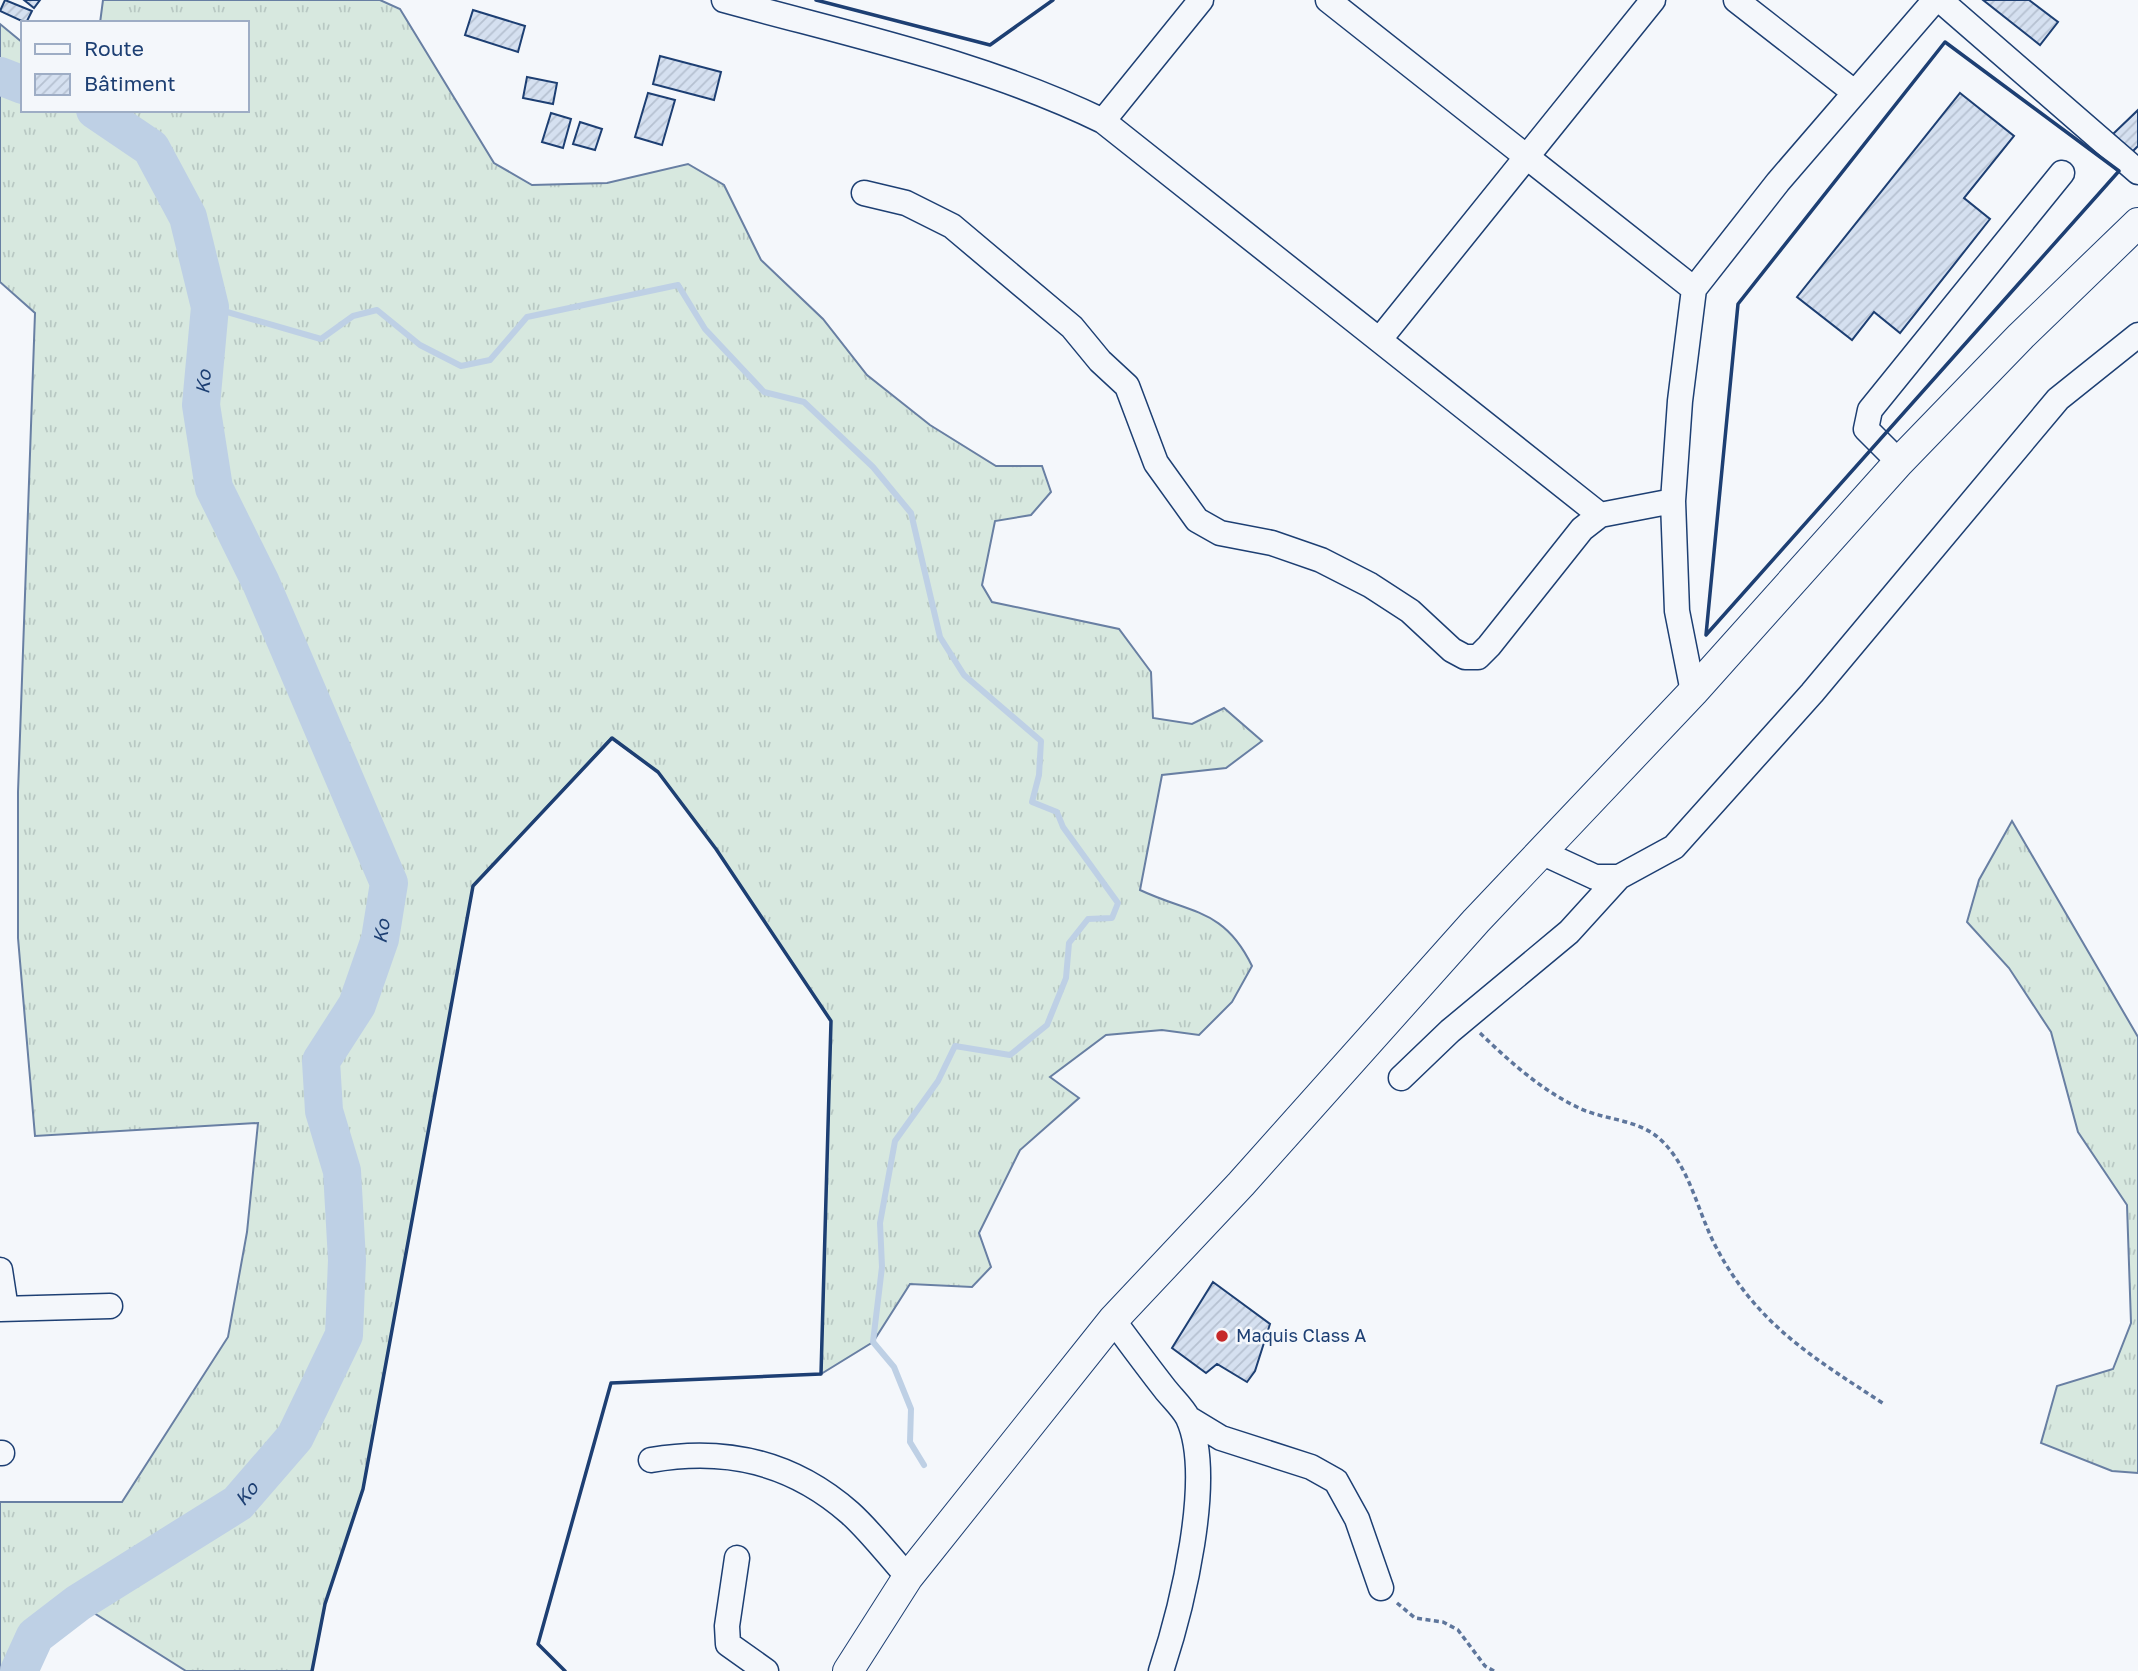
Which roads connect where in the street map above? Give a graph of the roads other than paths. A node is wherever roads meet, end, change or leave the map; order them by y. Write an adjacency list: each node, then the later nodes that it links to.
1 (724, 0): 8 (street)
2 (1201, 0): 8 (street)
3 (1328, 0): 9 (street)
4 (1653, 0): 9 (street)
5 (1736, 0): 7 (street)
6 (1938, 0): 7 (street); 10 (street)
7 (1854, 92): 14 (street)
8 (1103, 121): 16 (street)
9 (1527, 157): 14 (street); 16 (street)
10 (2138, 172)
11 (2062, 173): 17 (street)
12 (864, 193): 19 (street)
13 (2138, 223): 17 (main road)
14 (1694, 289): 18 (street)
15 (2138, 335): 22 (street)
16 (1380, 339): 19 (street)
17 (1899, 462): 20 (main road)
18 (1673, 501): 19 (street); 20 (street)
19 (1600, 515)
20 (1693, 692): 21 (main road)
21 (1541, 852): 22 (street); 27 (main road)
22 (1619, 877): 23 (street)
23 (1401, 1079)
24 (0, 1270): 26 (street)
25 (110, 1306): 26 (street)
26 (3, 1309)
27 (1112, 1321): 28 (street); 31 (main road)
28 (1188, 1418): 32 (street); 35 (street)
29 (651, 1460): 31 (street)
30 (737, 1558): 33 (street)
31 (908, 1577): 34 (main road)
32 (1381, 1588)
33 (766, 1671)
34 (848, 1671)
35 (1161, 1671)

